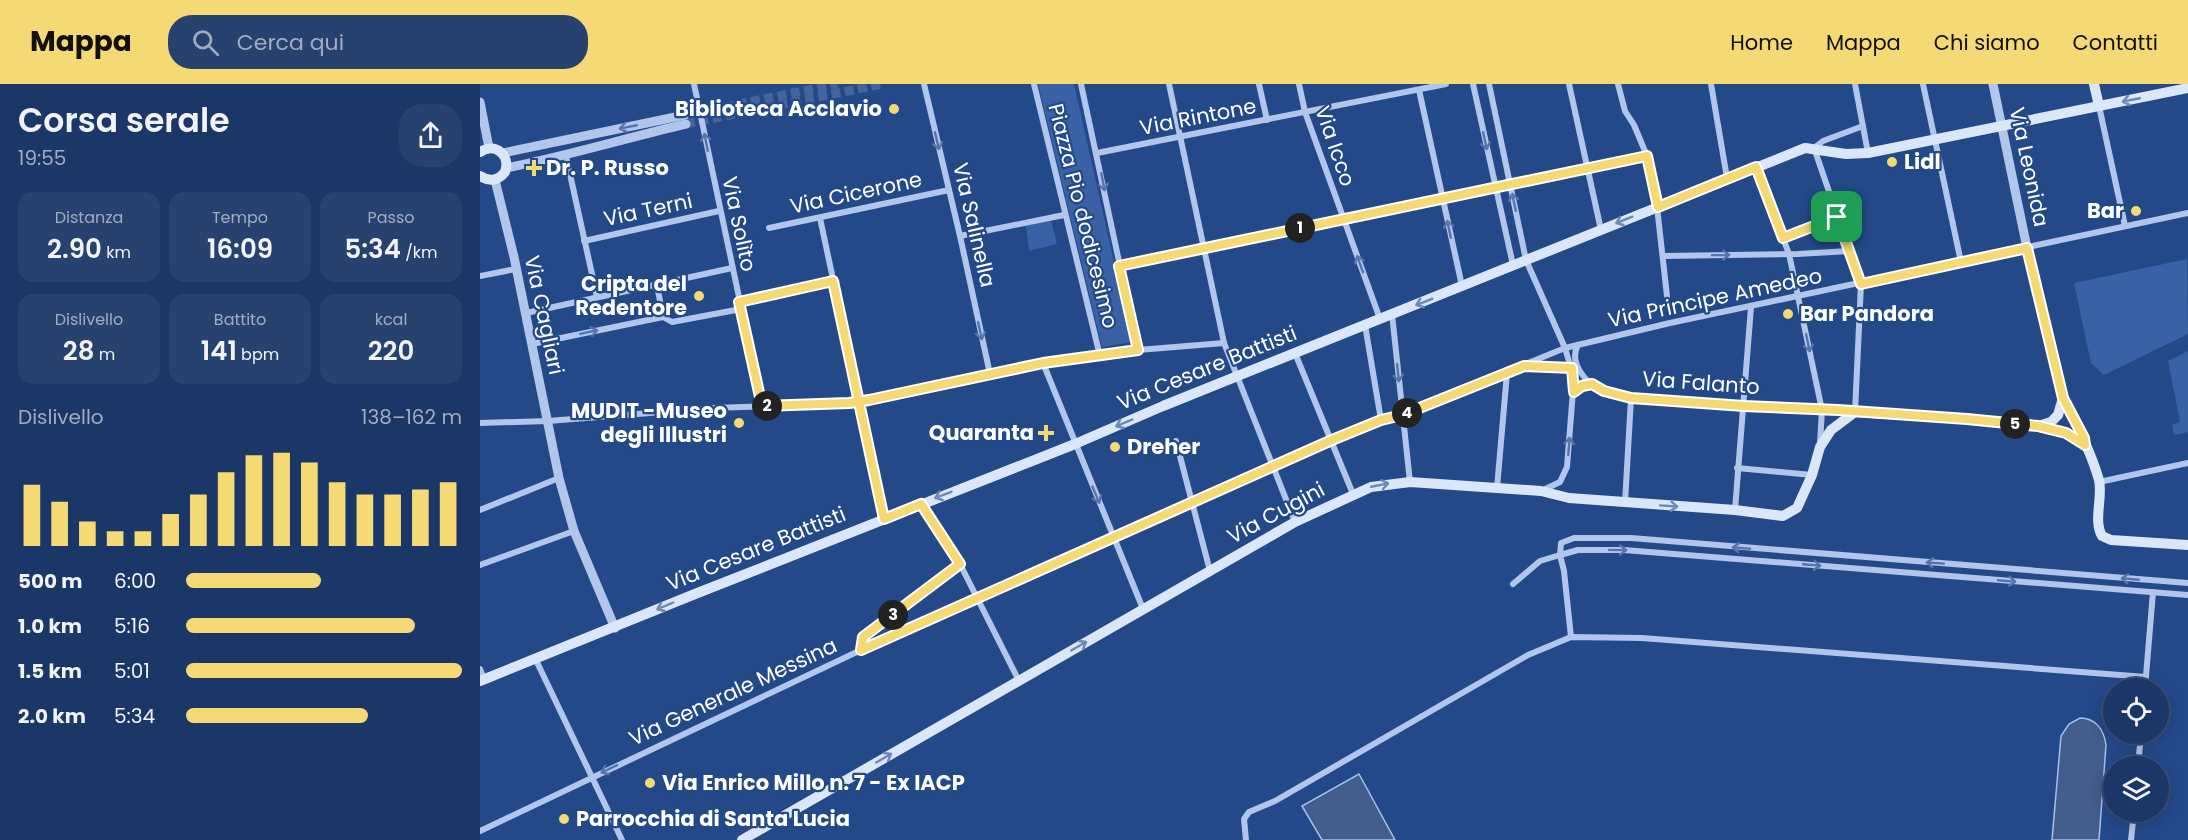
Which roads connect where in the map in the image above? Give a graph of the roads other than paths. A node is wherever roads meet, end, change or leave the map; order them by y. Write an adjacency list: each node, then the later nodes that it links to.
1 (694, 84): 46 (street, Via Solìto, one-way to 1)
2 (926, 84): 43 (street, Via Salinella, one-way to 43)
3 (1034, 84): 48 (street, Piazza Pio dodicesimo)
4 (1081, 84): 31 (street)
5 (1169, 84): 26 (street)
6 (1259, 84): 23 (street)
7 (1299, 84): 22 (street, Via Icco)
8 (1446, 84): 19 (street, Via Rintone)
9 (1473, 84): 42 (street, one-way to 42)
10 (1489, 84): 41 (street)
11 (1569, 84): 37 (street)
12 (1618, 84): 34 (street)
13 (1711, 84): 39 (street)
14 (1855, 84): 24 (street)
15 (1923, 84): 27 (street)
16 (1993, 84): 25 (street, Via Leonida)
17 (2094, 84): 21 (main road)
18 (2188, 88): 21 (main road, one-way to 21)
19 (1419, 90): 22 (street, Via Rintone); 44 (street)
20 (480, 102): 29 (street)
21 (2099, 106): 25 (main road); 52 (street)
22 (1305, 112): 23 (street, Via Rintone); 51 (street, Via Icco)
23 (1267, 120): 26 (street, Via Rintone)
24 (1863, 126): 28 (street); 32 (street)
25 (2002, 126): 27 (main road); 59 (street, Via Leonida)
26 (1179, 137): 31 (street, Via Rintone); 58 (street)
27 (1934, 140): 32 (main road); 64 (street)
28 (1814, 148): 32 (main road); 35 (main road, Via Cesare Battisti); 49 (street)
29 (484, 150): 30 (main road)
30 (503, 153): 33 (street, one-way to 30); 36 (main road)
31 (1097, 153): 66 (street, one-way to 66)
32 (1868, 153)
33 (566, 156): 36 (street); 57 (street)
34 (1647, 156): 37 (street); 45 (street)
35 (1756, 167): 39 (main road, Via Cesare Battisti); 56 (street)
36 (506, 168): 40 (main road)
37 (1588, 168): 41 (street); 54 (street)
38 (480, 176): 40 (main road)
39 (1726, 178): 45 (main road, Via Cesare Battisti)
40 (495, 180): 68 (street, Via Cagliari)
41 (1511, 184): 42 (street); 63 (street, one-way to 41)
42 (1496, 188): 44 (street); 65 (street)
43 (949, 190): 50 (street, Via Cicerone); 55 (street, Via Salinella)
44 (1443, 199): 51 (street); 73 (street, one-way to 44)
45 (1658, 207): 54 (main road, Via Cesare Battisti, one-way to 54); 62 (street)
46 (719, 211): 57 (street, Via Terni); 67 (street, Via Solìto)
47 (2188, 213): 52 (street, Via Principe Amedeo)
48 (1064, 214): 55 (street); 90 (street, Piazza Pio dodicesimo)
49 (1837, 217): 56 (street); 60 (street)
50 (820, 218): 53 (street, Via Cicerone); 70 (street)
51 (1344, 219): 58 (street); 82 (street, Via Icco, one-way to 51)
52 (2125, 226): 59 (street, Via Principe Amedeo)
53 (769, 228)
54 (1601, 230): 63 (main road, Via Cesare Battisti)
55 (960, 237): 95 (street, Via Salinella, one-way to 95)
56 (1783, 238): 61 (street)
57 (584, 241): 75 (street)
58 (1205, 248): 66 (street); 84 (street)
59 (2027, 248): 64 (street, Via Principe Amedeo); 100 (street, Via Leonida)
60 (1849, 251): 61 (street); 71 (street)
61 (1789, 254): 62 (street, one-way to 61); 76 (street)
62 (1663, 256): 74 (street)
63 (1526, 260): 65 (main road, Via Cesare Battisti); 87 (street)
64 (1961, 262): 71 (street, Via Principe Amedeo)
65 (1513, 265): 73 (main road, Via Cesare Battisti)
66 (1119, 266): 88 (street)
67 (732, 268): 72 (street); 77 (street, Via Solìto)
68 (516, 269): 69 (street); 79 (street, Via Cagliari)
69 (480, 276)
70 (833, 281): 77 (street); 101 (street)
71 (1861, 284): 76 (street, Via Principe Amedeo); 105 (street)
72 (657, 285): 75 (street); 81 (street)
73 (1462, 286): 80 (main road, Via Cesare Battisti, one-way to 80)
74 (1667, 296)
75 (597, 297): 79 (street)
76 (1798, 297): 78 (street, Via Principe Amedeo); 104 (street, one-way to 104)
77 (740, 306): 81 (street); 102 (street, Via Solìto)
78 (1751, 307): 86 (street, Via Principe Amedeo); 103 (street)
79 (526, 313): 85 (street, Via Cagliari)
80 (1392, 314): 82 (main road, Via Cesare Battisti); 106 (street, one-way to 106)
81 (663, 317): 85 (street, one-way to 81)
82 (1380, 319): 83 (main road, Via Cesare Battisti)
83 (1365, 325): 89 (main road, Via Cesare Battisti); 107 (street)
84 (1224, 343): 88 (street); 96 (street)
85 (532, 344): 108 (street, Via Cagliari)
86 (1578, 345): 87 (street, Via Principe Amedeo); 97 (street)
87 (1565, 348): 92 (street, Via Generale Messina); 93 (street)
88 (1138, 350): 90 (street)
89 (1295, 353): 96 (main road, Via Cesare Battisti); 111 (street)
90 (1100, 356): 91 (street)
91 (1043, 363): 95 (street); 113 (street)
92 (1524, 366): 93 (street); 94 (street, Via Generale Messina)
93 (1572, 368): 98 (street)
94 (1507, 373): 106 (street, Via Generale Messina); 123 (street)
95 (990, 374): 101 (street)
96 (1237, 377): 113 (main road, Via Cesare Battisti, one-way to 113); 117 (street)
97 (1592, 384): 98 (street); 99 (street, Via Falanto)
98 (1574, 392): 124 (street, one-way to 98)
99 (1631, 398): 103 (street, Via Falanto); 127 (street)
100 (2063, 398): 110 (main road); 114 (main road)
101 (859, 401): 102 (street); 131 (street)
102 (762, 406): 108 (street)
103 (1744, 406): 104 (street, Via Falanto); 118 (street)
104 (1822, 410): 105 (street, Via Falanto); 115 (street)
105 (1855, 412): 110 (main road, Via Falanto); 115 (main road)
106 (1402, 415): 107 (street, Via Generale Messina); 121 (street)
107 (1381, 420): 111 (street, Via Generale Messina)
108 (548, 421): 109 (street); 120 (street, Via Cagliari)
109 (480, 423)
110 (2038, 426): 114 (main road, Via Falanto)
111 (1332, 440): 117 (street, Via Generale Messina); 125 (street)
112 (1176, 441): 126 (street)
113 (1075, 444): 128 (main road, Via Cesare Battisti, one-way to 128); 134 (street, one-way to 134)
114 (2085, 445): 122 (main road)
115 (1820, 447): 119 (main road, Via Cugini)
116 (2188, 463): 122 (street)
117 (1273, 465): 126 (street, Via Generale Messina); 132 (street)
118 (1737, 468): 119 (street); 130 (street)
119 (1812, 475): 130 (main road, Via Cugini)
120 (559, 478): 129 (street); 133 (street, Via Cagliari)
121 (1410, 482): 123 (main road, Via Cugini); 125 (main road, Via Cugini, one-way to 121)
122 (2100, 482): 135 (main road)
123 (1497, 488): 124 (main road, Via Cugini)
124 (1541, 491): 127 (main road, Via Cugini)
125 (1353, 494): 132 (main road, Via Cugini)
126 (1192, 501): 134 (street, Via Generale Messina); 139 (street)
127 (1625, 503): 130 (main road, Via Cugini, one-way to 130)
128 (921, 504): 131 (main road, Via Cesare Battisti); 137 (street)
129 (480, 510)
130 (1735, 510)
131 (884, 519): 146 (main road, Via Cesare Battisti, one-way to 146)
132 (1295, 522): 139 (main road, Via Cugini)
133 (574, 531): 138 (street); 146 (street, Via Cagliari)
134 (1114, 537): 144 (street, Via Generale Messina); 145 (street)
135 (2188, 545)
136 (1560, 555): 140 (street, one-way to 136); 141 (street); 142 (street, one-way to 142); 147 (street)
137 (960, 564): 144 (street); 148 (street)
138 (480, 566)
139 (1210, 571): 145 (main road, Via Cugini)
140 (2188, 583)
141 (1513, 584)
142 (2153, 592): 143 (street); 151 (street)
143 (2188, 595)
144 (978, 598): 148 (street, Via Generale Messina); 152 (street)
145 (1143, 609): 152 (main road, Via Cugini, one-way to 145)
146 (615, 628): 149 (main road, Via Cesare Battisti)
147 (1571, 637): 151 (street); 158 (street)
148 (861, 650): 153 (street, Via Generale Messina, one-way to 153)
149 (535, 658): 150 (main road, Via Cesare Battisti); 153 (street)
150 (481, 676)
151 (2146, 677)
152 (1023, 678): 157 (main road, Via Cugini, one-way to 152)
153 (591, 778): 155 (street, Via Generale Messina); 156 (street)
154 (2133, 822): 159 (street)
155 (480, 831)
156 (622, 840)
157 (742, 840)
158 (1246, 840)
159 (2131, 840)

